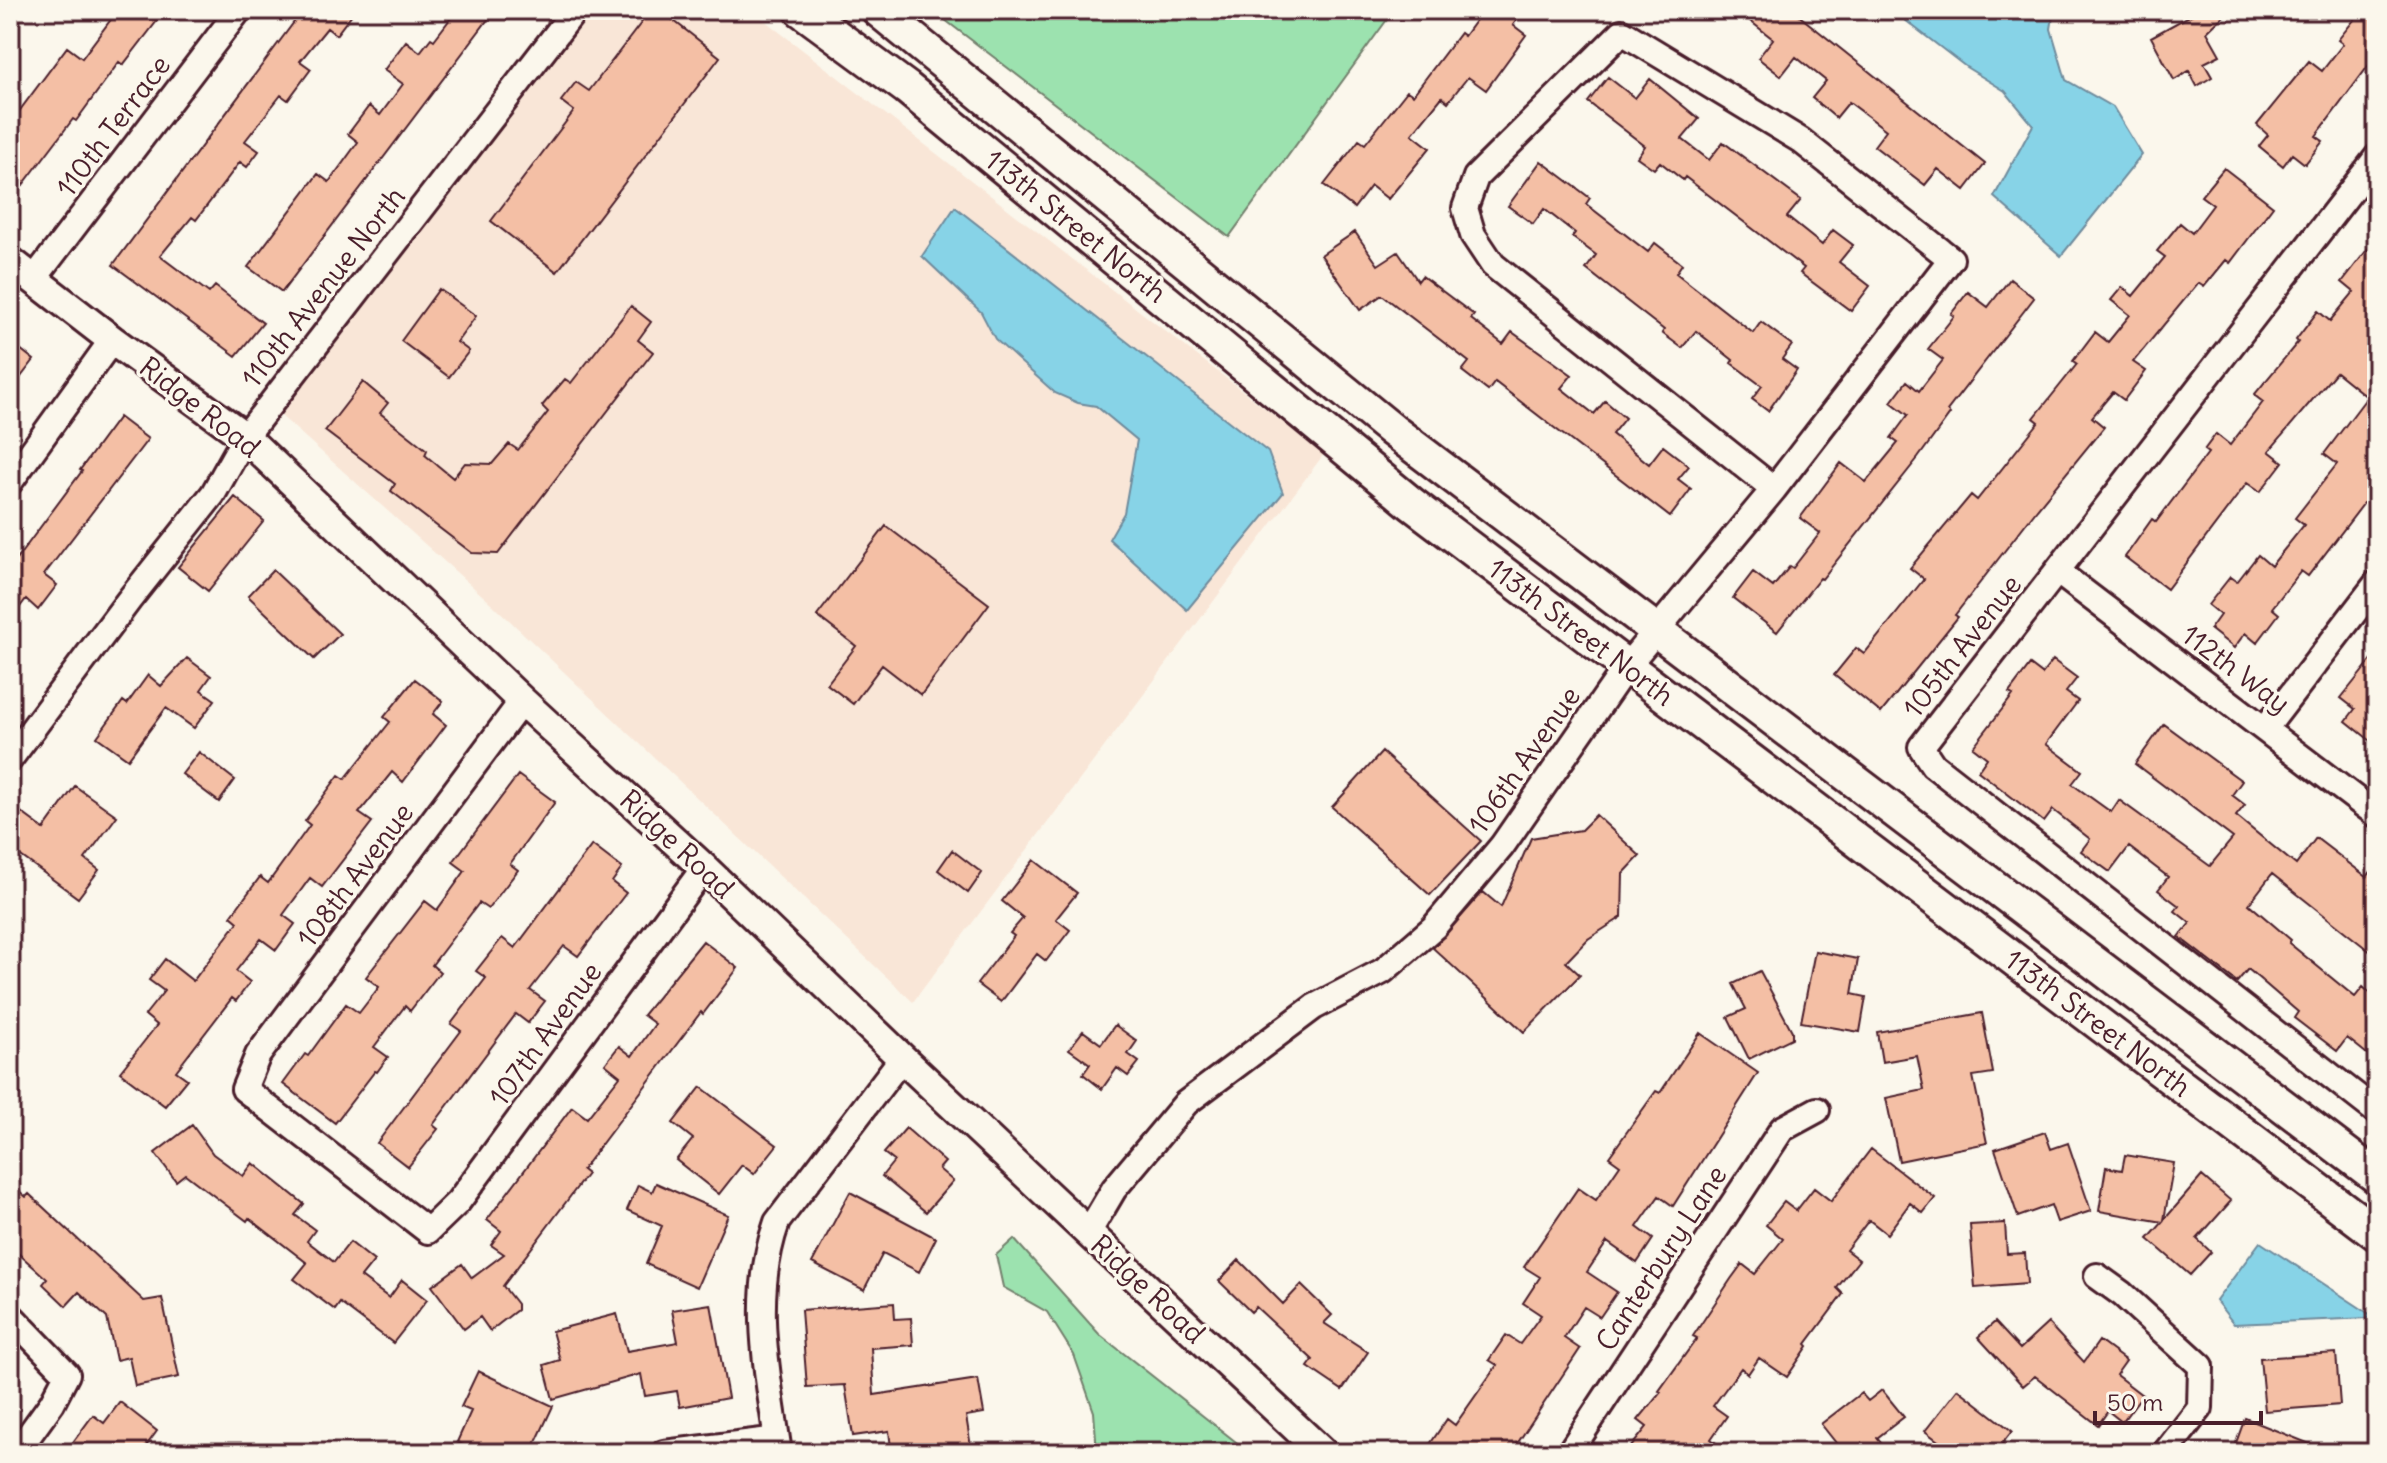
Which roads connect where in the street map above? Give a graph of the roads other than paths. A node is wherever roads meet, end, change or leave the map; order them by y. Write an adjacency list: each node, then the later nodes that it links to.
1 (239, 10): 7 (street, 110th Terrace)
2 (575, 10): 9 (street, 110th Avenue North)
3 (801, 10): 15 (main road, 113th Street North)
4 (878, 10): 14 (main road, 113th Street North)
5 (2377, 157): 12 (street, 105th Avenue)
6 (10, 261): 7 (street, Ridge Road)
7 (34, 279): 8 (street, Ridge Road)
8 (112, 340): 9 (street, Ridge Road); 10 (street)
9 (245, 437): 16 (street, Ridge Road); 18 (street, 110th Avenue North)
10 (10, 482)
11 (1774, 489): 11 (street, 106th Avenue); 14 (street, 106th Avenue)
12 (2058, 572): 17 (street, 112th Way); 23 (street, 105th Avenue)
13 (2377, 583): 17 (street)
14 (1657, 631): 15 (street, 106th Avenue); 24 (main road, 113th Street North)
15 (1626, 667): 26 (street, 106th Avenue); 27 (main road, 113th Street North)
16 (522, 701): 20 (street, Ridge Road); 25 (street, 108th Avenue)
17 (2265, 729): 19 (street, 112th Way)
18 (10, 759)
19 (2377, 815)
20 (704, 868): 21 (street, Ridge Road); 25 (street, 107th Avenue)
21 (902, 1058): 26 (street, Ridge Road); 30 (street)
22 (1817, 1110): 34 (street, Canterbury Lane)
23 (2377, 1112)
24 (2377, 1177)
25 (428, 1231)
26 (1088, 1233): 33 (street, Ridge Road)
27 (2377, 1234)
28 (2097, 1276): 35 (street)
29 (10, 1315): 31 (street)
30 (778, 1446): 32 (street)
31 (16, 1453)
32 (664, 1453)
33 (1323, 1453)
34 (1569, 1453)
35 (2165, 1453)

